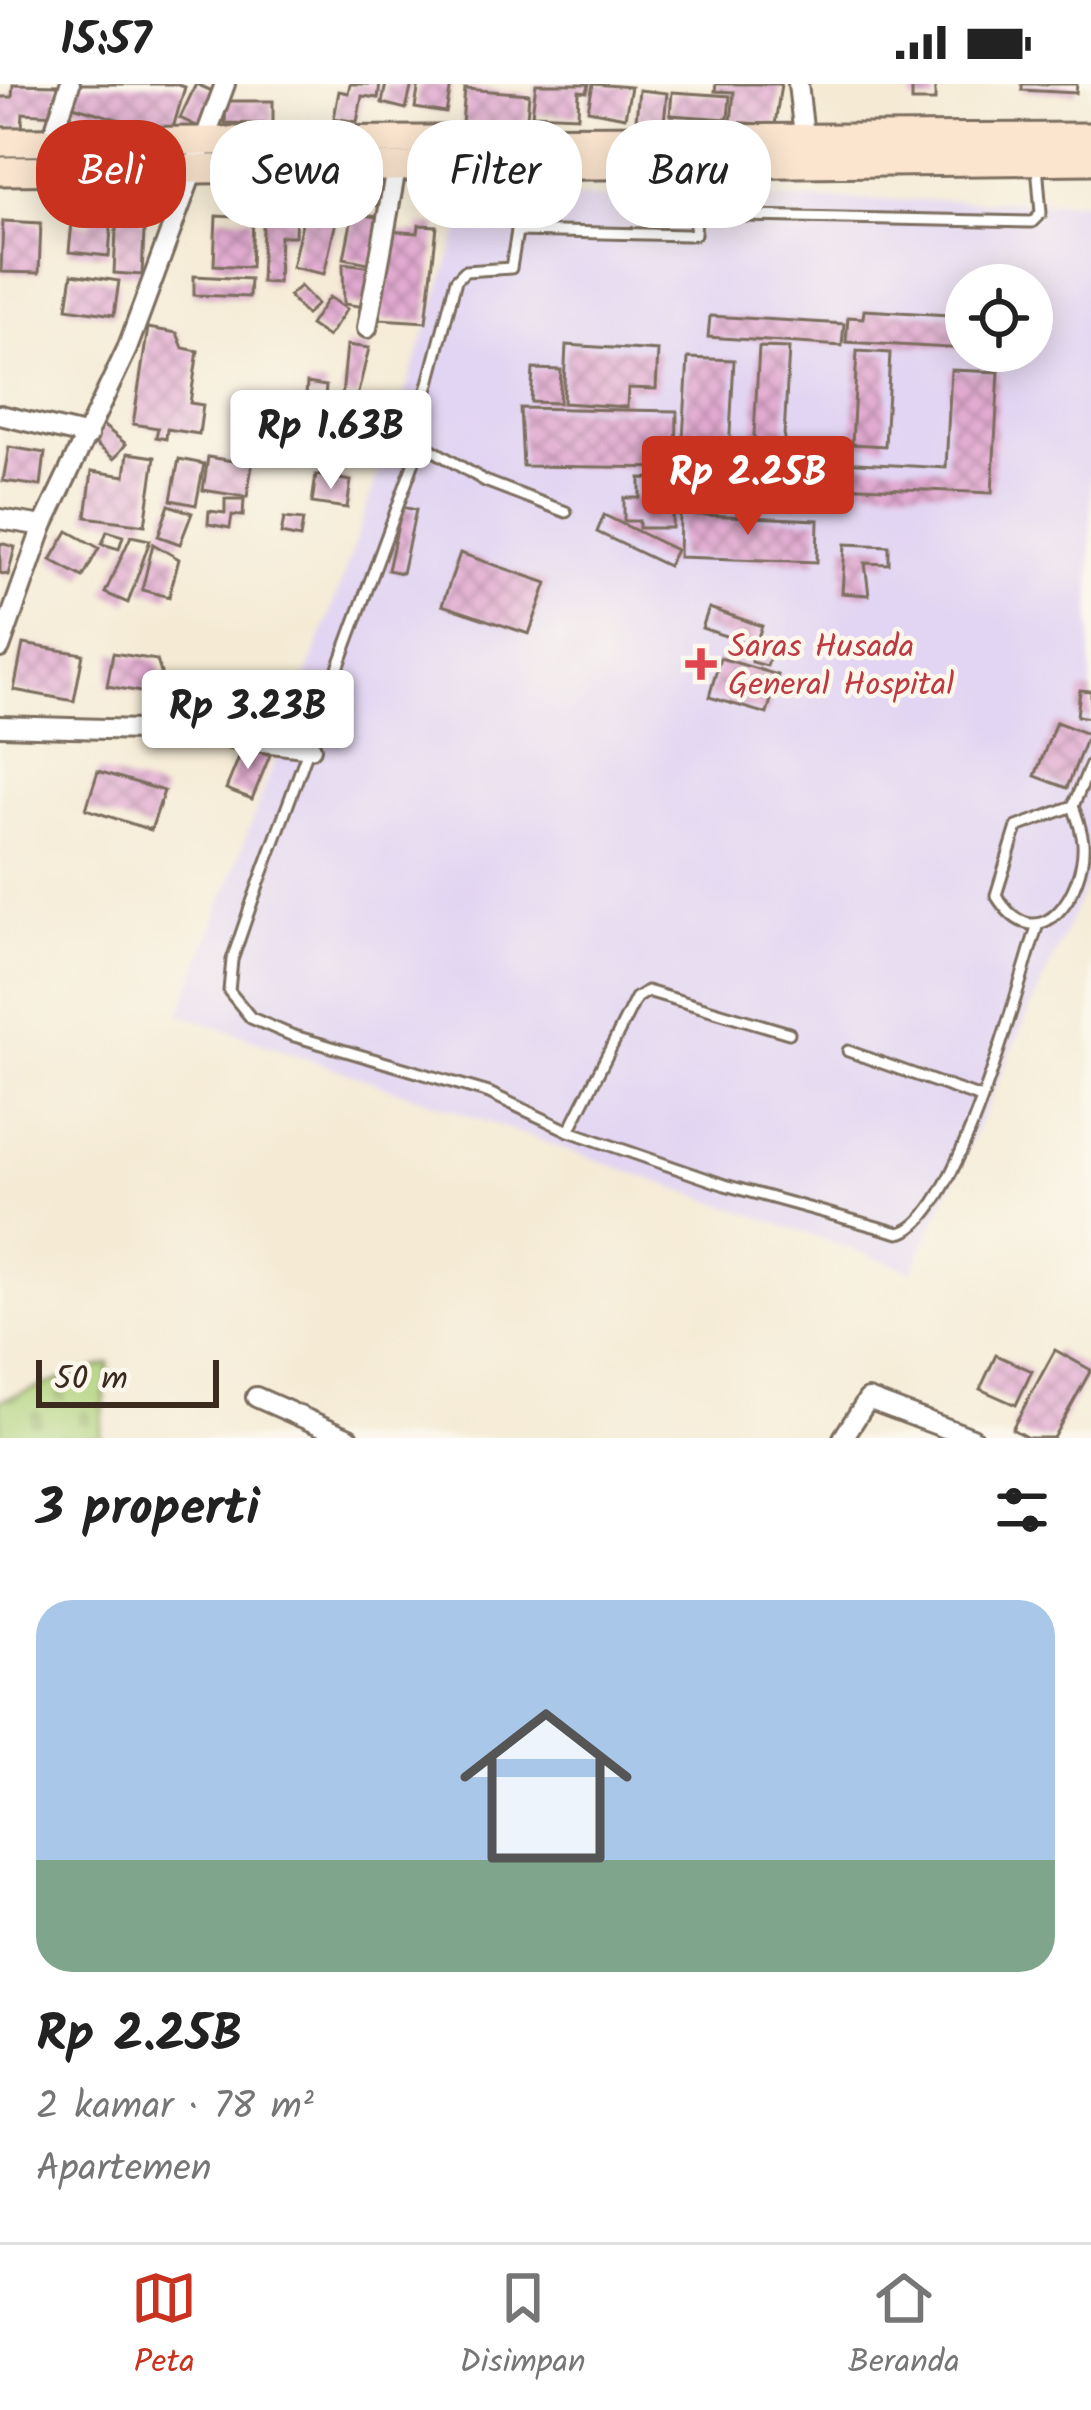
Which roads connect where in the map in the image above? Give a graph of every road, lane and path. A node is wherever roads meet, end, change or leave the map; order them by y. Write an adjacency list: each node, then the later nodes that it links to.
1 (70, 84): 4 (street)
2 (225, 84): 11 (street)
3 (798, 84): 5 (street)
4 (58, 120)
5 (804, 136): 8 (main road); 14 (main road)
6 (1091, 137): 14 (main road)
7 (36, 141): 9 (main road)
8 (771, 141)
9 (0, 142)
10 (186, 142): 11 (main road)
11 (206, 142): 12 (main road); 18 (street)
12 (407, 148)
13 (771, 151): 14 (main road)
14 (1035, 151): 15 (main road); 20 (lane)
15 (1091, 160)
16 (407, 168): 17 (main road)
17 (396, 169): 18 (main road); 24 (street)
18 (195, 170): 19 (main road); 26 (street)
19 (0, 171)
20 (771, 216)
21 (518, 228): 23 (lane)
22 (694, 228): 23 (lane)
23 (518, 231): 27 (lane)
24 (368, 328)
25 (0, 416): 26 (street)
26 (88, 436): 30 (street)
27 (421, 443): 28 (lane); 33 (lane)
28 (566, 512)
29 (0, 519): 30 (street)
30 (43, 526): 31 (street)
31 (0, 648)
32 (0, 726): 33 (street)
33 (311, 748): 40 (lane)
34 (1091, 764): 35 (lane)
35 (1073, 806): 36 (lane); 36 (lane)
36 (1037, 927): 39 (lane)
37 (789, 1034): 40 (lane)
38 (848, 1052): 39 (lane)
39 (981, 1098): 40 (lane)
40 (569, 1131)
41 (256, 1397): 42 (street)
42 (349, 1438)
43 (843, 1438): 44 (street)
44 (972, 1438)

